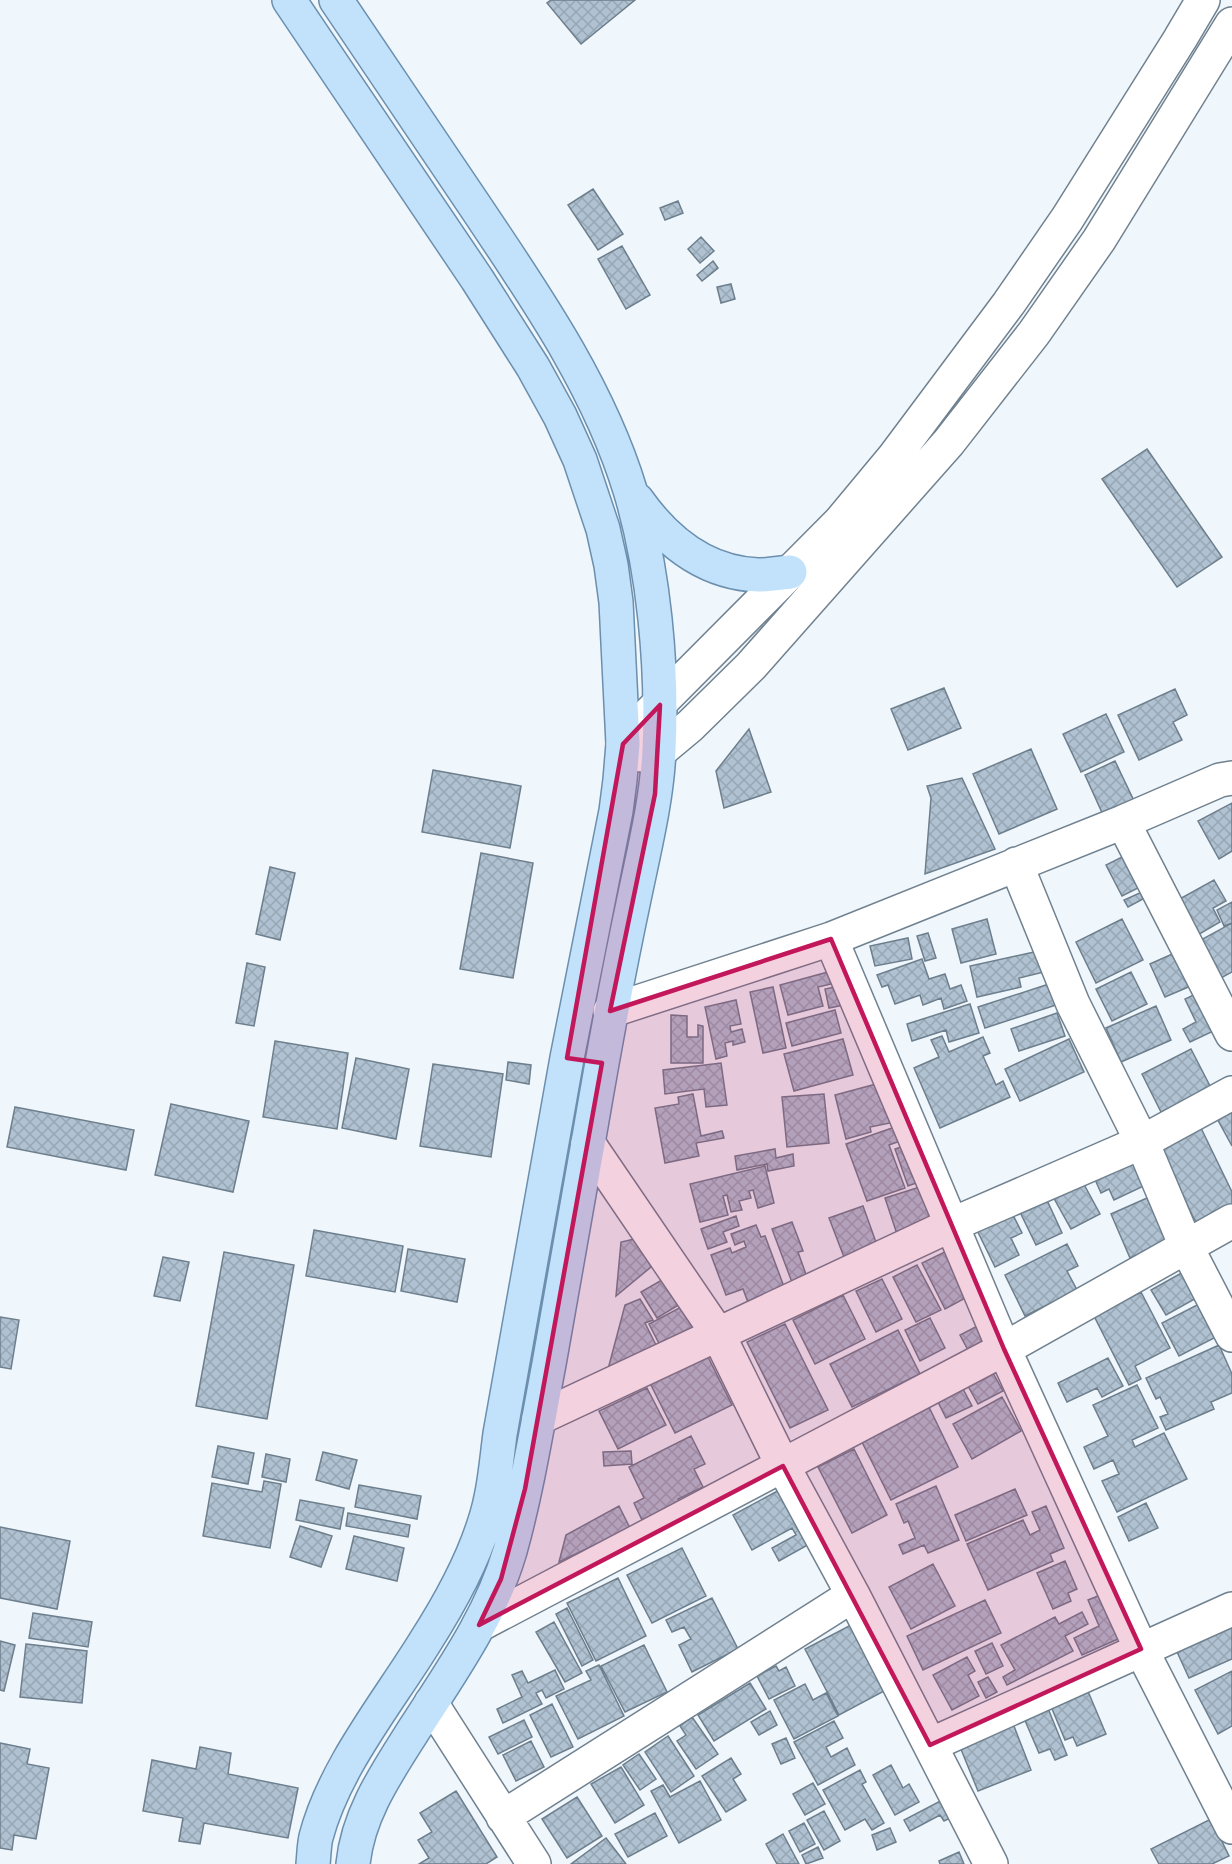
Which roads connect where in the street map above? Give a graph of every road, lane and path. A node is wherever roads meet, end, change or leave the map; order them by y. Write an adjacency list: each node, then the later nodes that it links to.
1 (289, 0): 8 (main road)
2 (336, 0): 5 (main road)
3 (1203, 0): 6 (street)
4 (1232, 24): 9 (street)
5 (630, 491): 6 (main road); 7 (main road)
6 (790, 572): 7 (street)
7 (660, 705): 8 (street); 9 (main road)
8 (623, 749): 9 (street); 16 (main road)
9 (660, 751): 14 (main road)
10 (1232, 778): 11 (street)
11 (1123, 822): 12 (street); 15 (street)
12 (1016, 864): 13 (street); 19 (street)
13 (831, 939): 14 (street); 22 (street)
14 (610, 1011): 17 (main road)
15 (1232, 1034)
16 (567, 1059): 17 (main road); 37 (main road)
17 (602, 1063): 20 (main road)
18 (1232, 1093): 19 (street)
19 (1142, 1142): 22 (street); 23 (street)
20 (588, 1143): 24 (street); 27 (main road)
21 (1232, 1221): 23 (street)
22 (951, 1225): 24 (street); 26 (street)
23 (1186, 1246): 25 (street); 26 (street)
24 (718, 1334): 27 (street); 28 (street)
25 (1232, 1335)
26 (1004, 1349): 28 (street); 32 (street)
27 (539, 1418): 31 (main road)
28 (783, 1466): 29 (street); 31 (street)
29 (853, 1595): 34 (street); 35 (street)
30 (1232, 1609): 32 (street)
31 (478, 1624): 33 (main road)
32 (1141, 1649): 34 (street); 36 (street)
33 (431, 1702): 35 (street); 38 (main road)
34 (930, 1745): 40 (street)
35 (503, 1817): 39 (street)
36 (1232, 1827)
37 (313, 1864)
38 (353, 1864)
39 (534, 1864)
40 (991, 1864)

